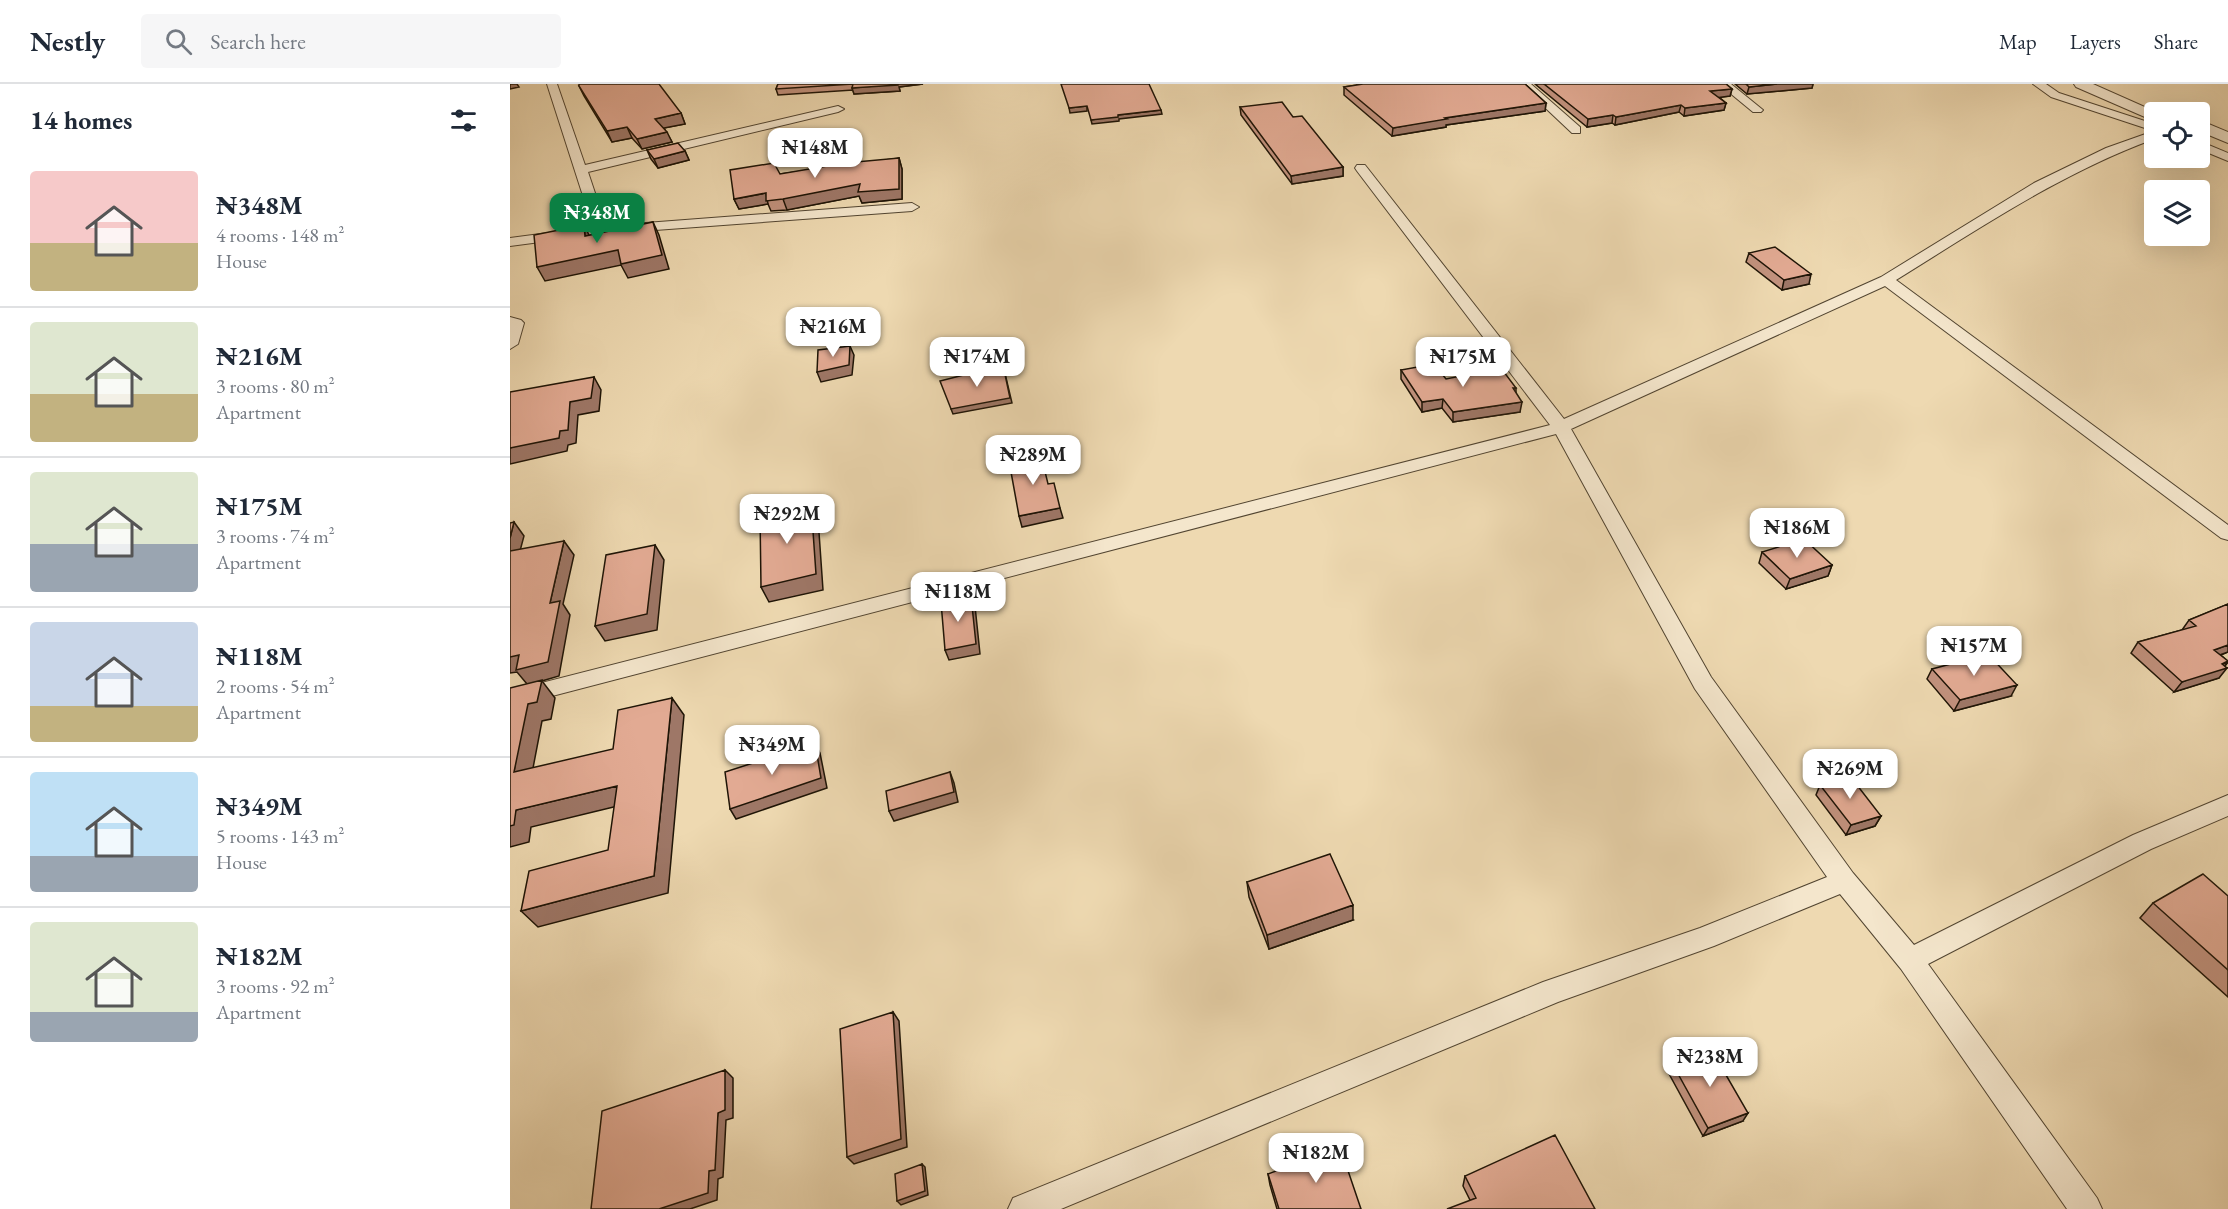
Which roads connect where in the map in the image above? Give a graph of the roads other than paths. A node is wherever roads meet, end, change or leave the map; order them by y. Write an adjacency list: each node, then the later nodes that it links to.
1 (552, 84): 21 (street)
2 (1525, 84): 12 (street)
3 (1724, 84): 9 (street)
4 (2038, 84): 11 (street)
5 (2081, 84): 10 (street)
6 (2109, 84): 7 (street)
7 (2150, 102)
8 (838, 109): 21 (street)
9 (1757, 110)
10 (2144, 112)
11 (2144, 125)
12 (1576, 130)
13 (2210, 130): 14 (street)
14 (2228, 138)
15 (2144, 139): 25 (street)
16 (2210, 141): 18 (street)
17 (2210, 150): 19 (street)
18 (2228, 150)
19 (2228, 157)
20 (1361, 168): 28 (street)
21 (581, 170): 23 (street)
22 (912, 207): 23 (street)
23 (601, 230): 24 (street)
24 (510, 242)
25 (1886, 280): 28 (street); 29 (street)
26 (510, 321): 27 (street)
27 (510, 344)
28 (1561, 427): 30 (street); 32 (street)
29 (2228, 534)
30 (510, 699)
31 (2228, 805): 33 (street)
32 (1844, 880): 33 (street); 34 (street)
33 (1910, 960): 35 (street)
34 (1024, 1209)
35 (2086, 1209)

